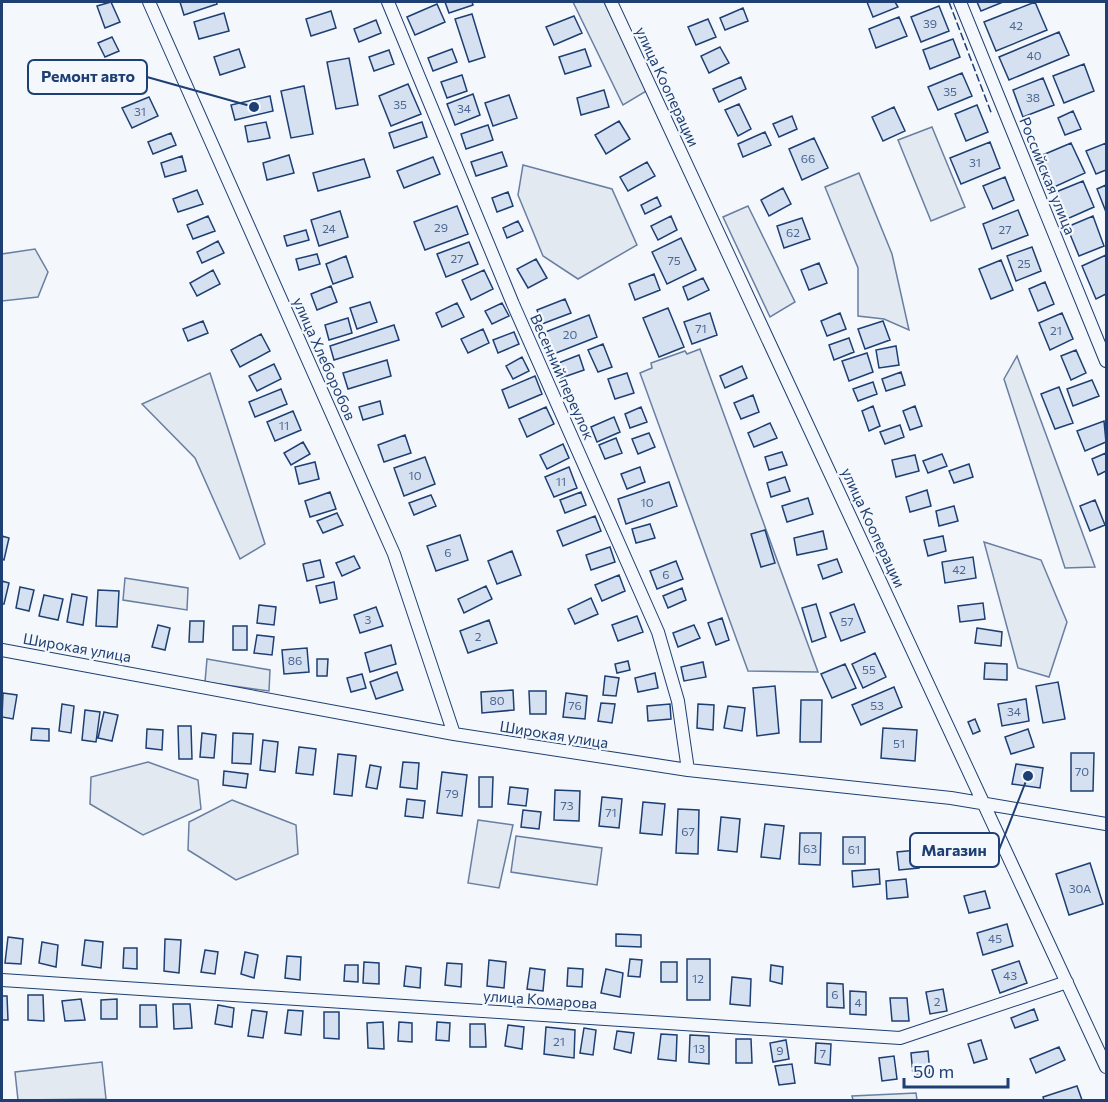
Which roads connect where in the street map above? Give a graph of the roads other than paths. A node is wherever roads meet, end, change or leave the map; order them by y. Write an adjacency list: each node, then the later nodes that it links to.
1 (149, 2): 7 (street, улица Хлеборобов)
2 (388, 2): 8 (street, Весенний переулок)
3 (610, 2): 9 (street, улица Кооперации)
4 (960, 2): 5 (street, Российская улица)
5 (1107, 361)
6 (2, 650): 7 (street, Широкая улица)
7 (454, 734): 8 (street, Широкая улица)
8 (688, 770): 9 (street, Широкая улица)
9 (985, 803): 10 (street, Широкая улица); 12 (street, улица Кооперации)
10 (1107, 825)
11 (2, 980): 12 (street, улица Комарова)
12 (1067, 982): 13 (street, улица Кооперации)
13 (1107, 1067)

